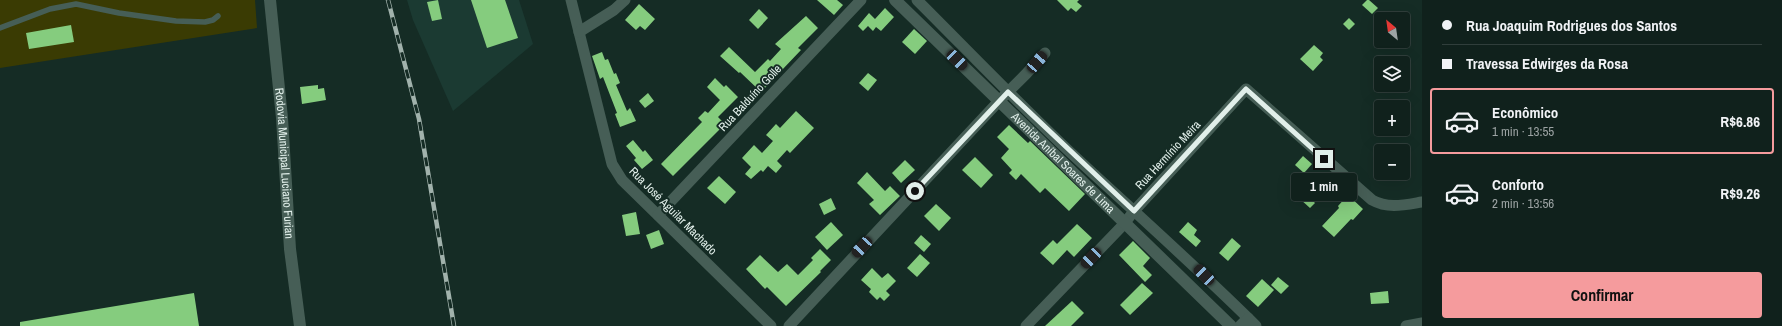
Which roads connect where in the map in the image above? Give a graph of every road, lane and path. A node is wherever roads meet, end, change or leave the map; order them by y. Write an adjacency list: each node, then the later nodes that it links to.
1 (270, 0): 19 (street, Rodovia Municipal Luciano Furian)
2 (571, 0): 9 (street, Rua José Aguilar Machado)
3 (624, 0): 9 (street)
4 (861, 0): 15 (street, Rua Balduíno Golle)
5 (895, 0): 12 (street, Avenida Aníbal Soares de Lima)
6 (917, 0): 11 (street, Avenida Aníbal Soares de Lima)
7 (218, 16): 8 (lane)
8 (0, 28)
9 (579, 32): 15 (street, Rua José Aguilar Machado)
10 (1045, 53): 11 (street)
11 (1008, 92): 12 (street); 14 (street, Avenida Aníbal Soares de Lima)
12 (999, 101): 16 (street, Avenida Aníbal Soares de Lima); 21 (street)
13 (1422, 202): 14 (street, Rua Hermínio Meira)
14 (1134, 211): 16 (street, Rua Hermínio Meira); 17 (street, Avenida Aníbal Soares de Lima)
15 (658, 215): 20 (street, Rua José Aguilar Machado)
16 (1124, 224): 22 (street, Rua Hermínio Meira); 23 (street, Avenida Aníbal Soares de Lima)
17 (1244, 322): 24 (street, Avenida Aníbal Soares de Lima)
18 (1422, 323): 25 (street)
19 (300, 326)
20 (771, 326)
21 (789, 326)
22 (1026, 326)
23 (1231, 326)
24 (1256, 326)
25 (1406, 326)

